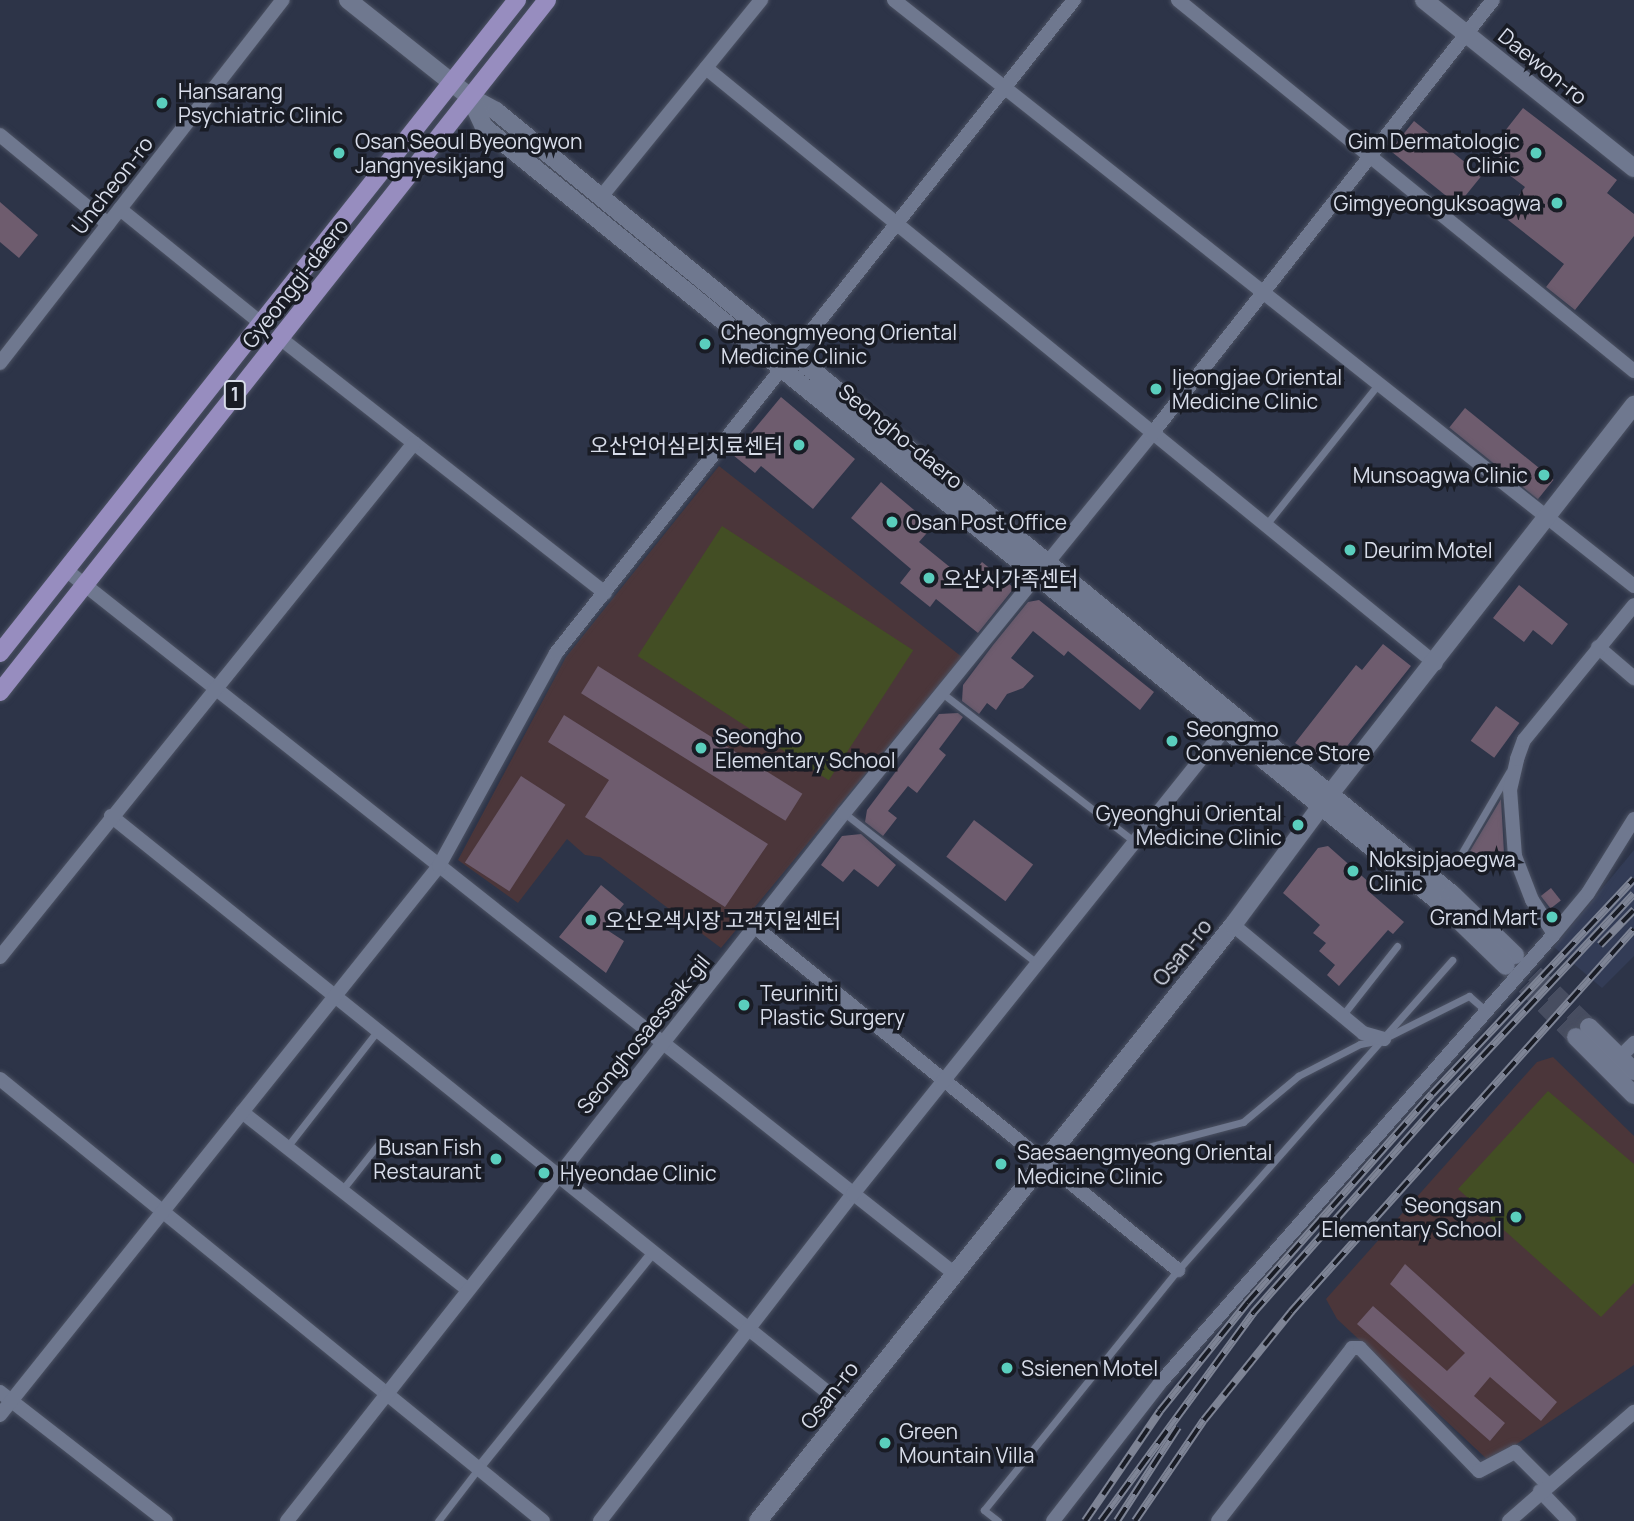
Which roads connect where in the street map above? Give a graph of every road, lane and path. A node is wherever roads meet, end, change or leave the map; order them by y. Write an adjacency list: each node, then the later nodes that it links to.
1 (283, 0): 20 (street, Uncheon-ro)
2 (348, 0): 13 (main road, Seongho-daero)
3 (517, 0): 13 (main road, Gyeonggi-daero / 1)
4 (547, 0): 15 (main road, Gyeonggi-daero / 1)
5 (761, 0): 12 (street)
6 (894, 0): 14 (street)
7 (1074, 0): 14 (street)
8 (1178, 0): 17 (street)
9 (1424, 0): 11 (main road, Daewon-ro)
10 (1493, 0): 11 (street, Seonghosaessak-gil)
11 (1467, 34): 17 (street, Seonghosaessak-gil); 18 (main road, Daewon-ro)
12 (706, 68): 19 (street); 21 (street)
13 (452, 83): 15 (main road, Seongho-daero); 24 (main road, Gyeonggi-daero / 1)
14 (1006, 85): 21 (street); 23 (street)
15 (470, 97): 19 (main road, Seongho-daero); 25 (main road, Gyeonggi-daero / 1); 26 (main road, Seongho-daero)
16 (0, 135): 22 (street)
17 (1372, 155): 23 (street, Seonghosaessak-gil); 28 (street)
18 (1634, 168)
19 (601, 197): 26 (main road, Seongho-daero)
20 (120, 209): 22 (street, Uncheon-ro); 24 (street)
21 (895, 222): 26 (street); 31 (street)
22 (108, 224): 27 (street, Uncheon-ro)
23 (1263, 291): 29 (street); 31 (street, Seonghosaessak-gil)
24 (261, 323): 36 (main road, Gyeonggi-daero / 1)
25 (280, 338): 32 (street); 37 (main road, Gyeonggi-daero / 1)
26 (786, 361): 35 (main road, Seongho-daero); 39 (street)
27 (0, 363)
28 (1634, 371)
29 (1378, 383): 33 (street); 34 (lane)
30 (1634, 405): 33 (main road, Osan-ro)
31 (1151, 435): 34 (street); 35 (street, Seonghosaessak-gil)
32 (414, 443): 39 (street); 45 (street)
33 (1546, 517): 38 (street); 43 (main road, Osan-ro)
34 (1265, 527): 43 (street)
35 (1042, 569): 47 (street, Seonghosaessak-gil); 48 (main road, Seongho-daero); 50 (main road, Seongho-daero)
36 (66, 570): 37 (street); 42 (main road, Gyeonggi-daero / 1)
37 (85, 585): 45 (street); 46 (main road, Gyeonggi-daero / 1)
38 (1634, 586)
39 (605, 593): 56 (street)
40 (1634, 605): 41 (street)
41 (1598, 647): 44 (street); 49 (street)
42 (0, 653)
43 (1436, 664): 50 (main road, Osan-ro)
44 (1634, 678)
45 (215, 688): 52 (street); 56 (street)
46 (0, 692)
47 (941, 692): 51 (street, Seonghosaessak-gil); 54 (lane)
48 (1225, 729): 50 (main road, Seongho-daero); 54 (street)
49 (1517, 759): 55 (lane); 59 (street)
50 (1326, 800): 57 (main road, Osan-ro); 63 (main road, Seongho-daero)
51 (844, 813): 58 (street, Seonghosaessak-gil); 64 (lane)
52 (111, 816): 61 (street); 65 (street)
53 (1634, 819): 59 (street)
54 (1135, 842): 64 (street)
55 (1457, 861)
56 (439, 866): 65 (street); 70 (street)
57 (1233, 925): 67 (street); 81 (main road, Osan-ro)
58 (755, 927): 70 (street, Seonghosaessak-gil); 75 (street)
59 (1554, 934): 66 (street)
60 (1397, 946): 67 (lane)
61 (0, 957)
62 (1452, 960): 69 (lane)
63 (1511, 960)
64 (1037, 964): 75 (street)
65 (336, 995): 68 (street); 77 (street)
66 (1486, 1012): 69 (lane); 105 (street)
67 (1342, 1016): 69 (street)
68 (379, 1029): 79 (lane); 82 (street)
69 (1384, 1039): 80 (lane); 87 (lane)
70 (663, 1042): 82 (street, Seonghosaessak-gil); 84 (street)
71 (1634, 1043): 72 (street)
72 (1620, 1057): 73 (main road); 76 (main road)
73 (1634, 1071)
74 (0, 1079): 85 (street)
75 (943, 1081): 81 (street); 84 (street)
76 (1634, 1095)
77 (242, 1112): 79 (street); 85 (street)
78 (380, 1142): 83 (lane)
79 (287, 1147): 83 (street)
80 (1133, 1151)
81 (1044, 1162): 87 (street); 88 (main road, Osan-ro)
82 (556, 1177): 86 (street); 89 (street, Seonghosaessak-gil)
83 (342, 1191): 89 (street)
84 (853, 1194): 88 (street); 90 (street)
85 (162, 1211): 91 (street); 92 (street)
86 (652, 1253): 90 (street); 96 (street)
87 (1178, 1270): 104 (lane)
88 (955, 1274): 93 (main road, Osan-ro)
89 (467, 1289): 91 (street, Seonghosaessak-gil)
90 (748, 1329): 93 (street); 102 (street)
91 (383, 1394): 96 (street); 99 (street, Seonghosaessak-gil)
92 (5, 1397): 95 (street); 98 (street)
93 (847, 1408): 103 (main road, Osan-ro)
94 (1634, 1412): 97 (street)
95 (0, 1415)
96 (478, 1469): 100 (lane); 101 (street)
97 (1544, 1487): 106 (street); 107 (street); 108 (street)
98 (166, 1521)
99 (287, 1521)
100 (438, 1521)
101 (543, 1521)
102 (600, 1521)
103 (758, 1521)
104 (998, 1521)
105 (1053, 1521)
106 (1218, 1521)
107 (1509, 1521)
108 (1569, 1521)

